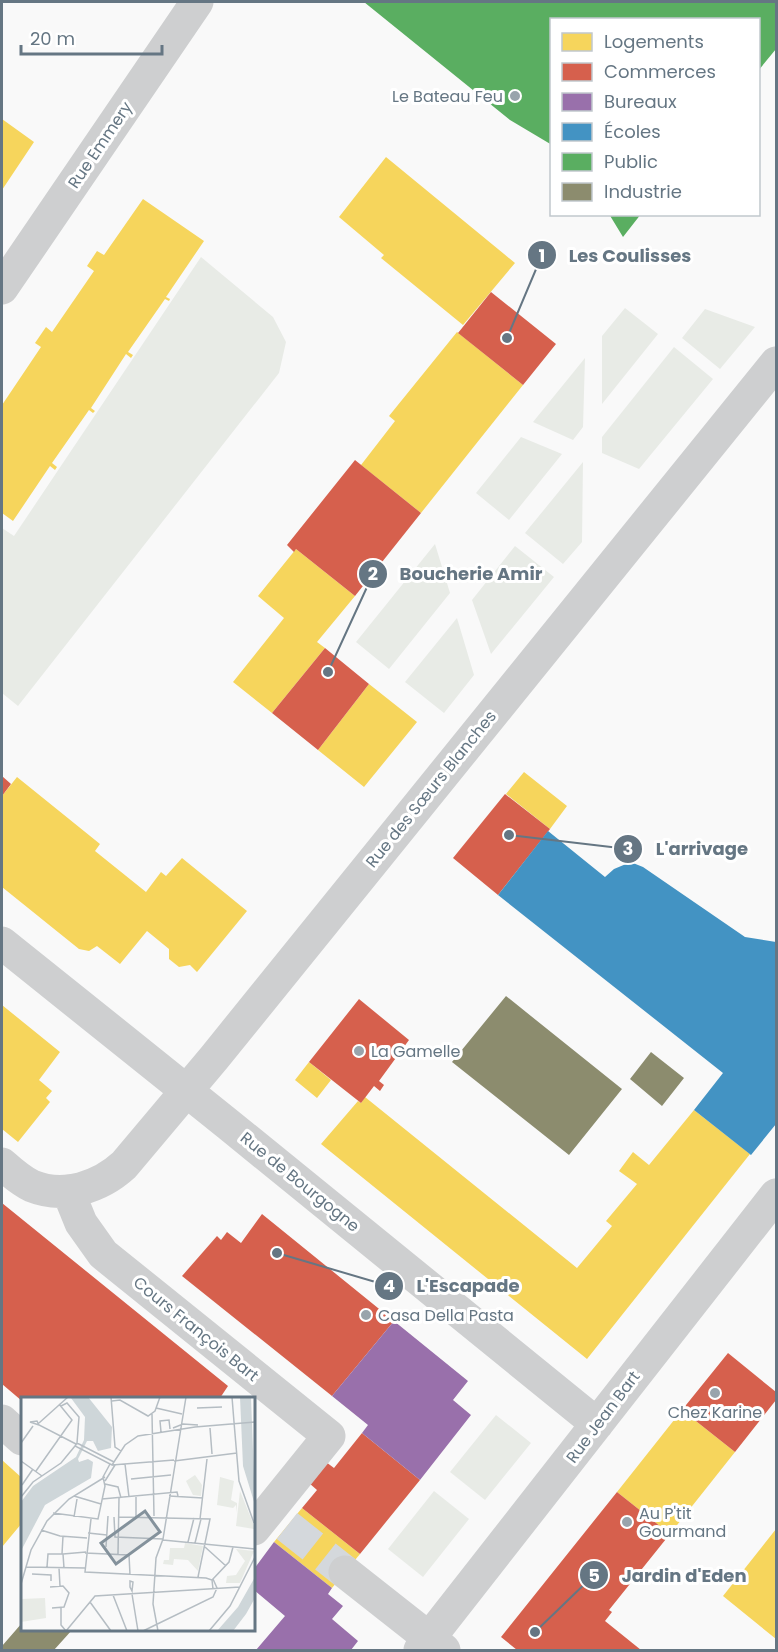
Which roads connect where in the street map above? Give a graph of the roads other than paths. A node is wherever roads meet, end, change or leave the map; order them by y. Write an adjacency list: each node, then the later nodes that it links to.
1 (197, 2): 2 (street, Rue Emmery)
2 (2, 288)
3 (777, 363): 5 (street, Rue des Sœurs Blanches)
4 (2, 943): 5 (street, Rue de Bourgogne)
5 (187, 1091): 7 (street, Rue des Sœurs Blanches); 10 (street, Rue de Bourgogne)
6 (2, 1164): 7 (street)
7 (68, 1191): 12 (street, Cours François Bart)
8 (777, 1196): 10 (street, Rue Jean Bart)
9 (2, 1421): 11 (street)
10 (597, 1424): 14 (street, Rue Jean Bart)
11 (21, 1437)
12 (270, 1522)
13 (345, 1572): 14 (street)
14 (431, 1647)

